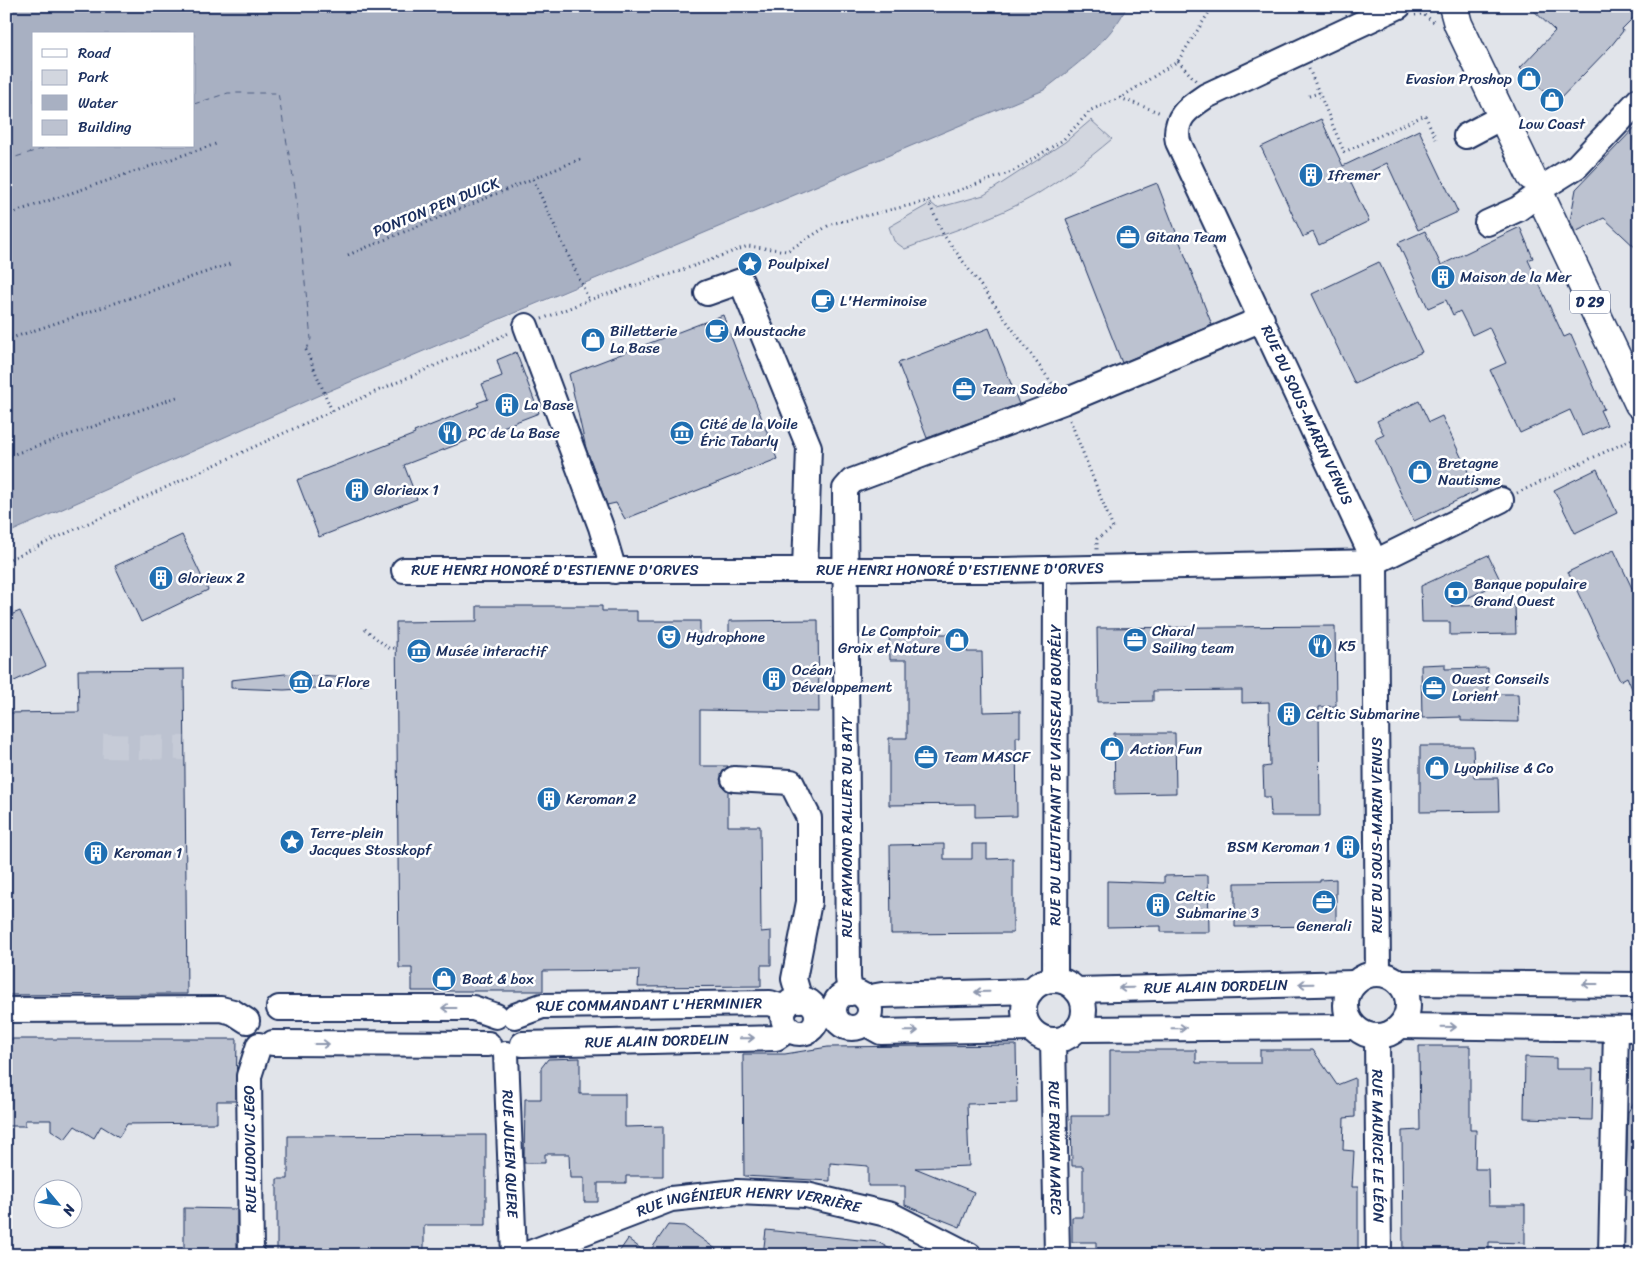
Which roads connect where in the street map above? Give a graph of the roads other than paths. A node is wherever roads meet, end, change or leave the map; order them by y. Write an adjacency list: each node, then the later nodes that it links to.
1 (1404, 12): 9 (street, RUE DU SOUS-MARIN VENUS)
2 (1447, 17): 4 (main road, D 29)
3 (1639, 100): 6 (street)
4 (1502, 117): 5 (street); 6 (main road, D 29)
5 (1466, 136)
6 (1539, 189): 7 (street); 11 (main road, D 29)
7 (1487, 223)
8 (707, 293): 16 (street)
9 (1262, 320): 13 (street, RUE DU SOUS-MARIN VENUS); 18 (street, RUE RAYMOND RALLIER DU BATY)
10 (526, 326): 15 (street)
11 (1635, 411)
12 (1502, 500): 13 (street, RUE HENRI HONORÉ D'ESTIENNE D'ORVES)
13 (1375, 562): 17 (street, RUE HENRI HONORÉ D'ESTIENNE D'ORVES); 20 (street, RUE DU SOUS-MARIN VENUS)
14 (404, 570): 15 (street, RUE HENRI HONORÉ D'ESTIENNE D'ORVES)
15 (614, 570): 16 (street, RUE HENRI HONORÉ D'ESTIENNE D'ORVES)
16 (806, 570): 18 (street, RUE HENRI HONORÉ D'ESTIENNE D'ORVES)
17 (1056, 570): 18 (street, RUE HENRI HONORÉ D'ESTIENNE D'ORVES); 23 (street, RUE DU LIEUTENANT DE VAISSEAU BOURÉLY)
18 (846, 571): 26 (street, RUE RAYMOND RALLIER DU BATY)
19 (734, 779): 29 (street)
20 (1378, 974): 21 (street, RUE ALAIN DORDELIN); 22 (street)
21 (1355, 983): 23 (street, RUE ALAIN DORDELIN, one-way to 23); 35 (street)
22 (1399, 983): 24 (street, one-way to 22); 34 (street)
23 (1066, 985): 25 (street, RUE ALAIN DORDELIN); 37 (street)
24 (1639, 985)
25 (1031, 991): 26 (street, RUE ALAIN DORDELIN, one-way to 26); 36 (street)
26 (851, 997): 29 (street, RUE ALAIN DORDELIN); 32 (street); 33 (street)
27 (279, 1008): 30 (street, one-way to 27); 31 (street); 41 (street)
28 (6, 1010): 31 (street)
29 (796, 1010): 30 (street, RUE COMMANDANT L'HERMINIER); 33 (street); 42 (street, RUE ALAIN DORDELIN, one-way to 29)
30 (506, 1016): 42 (street); 42 (street)
31 (247, 1021): 41 (street)
32 (865, 1023): 33 (street); 36 (street, one-way to 36)
33 (840, 1024)
34 (1400, 1026): 38 (street, one-way to 38); 39 (street)
35 (1354, 1027): 37 (street, one-way to 35); 39 (street)
36 (1030, 1028): 40 (street)
37 (1077, 1029): 40 (street)
38 (1627, 1029): 49 (street)
39 (1377, 1037): 48 (street, RUE MAURICE LE LÉON)
40 (1053, 1040): 47 (street, RUE ERWAN MAREC)
41 (266, 1044): 42 (street, RUE ALAIN DORDELIN, one-way to 42); 43 (street, RUE LUDOVIC JEGO)
42 (506, 1047): 44 (street, RUE JULIEN QUERE)
43 (251, 1255)
44 (514, 1255)
45 (525, 1255): 46 (street, RUE INGÉNIEUR HENRY VERRIÈRE)
46 (969, 1255)
47 (1057, 1255)
48 (1379, 1255)
49 (1611, 1255)

